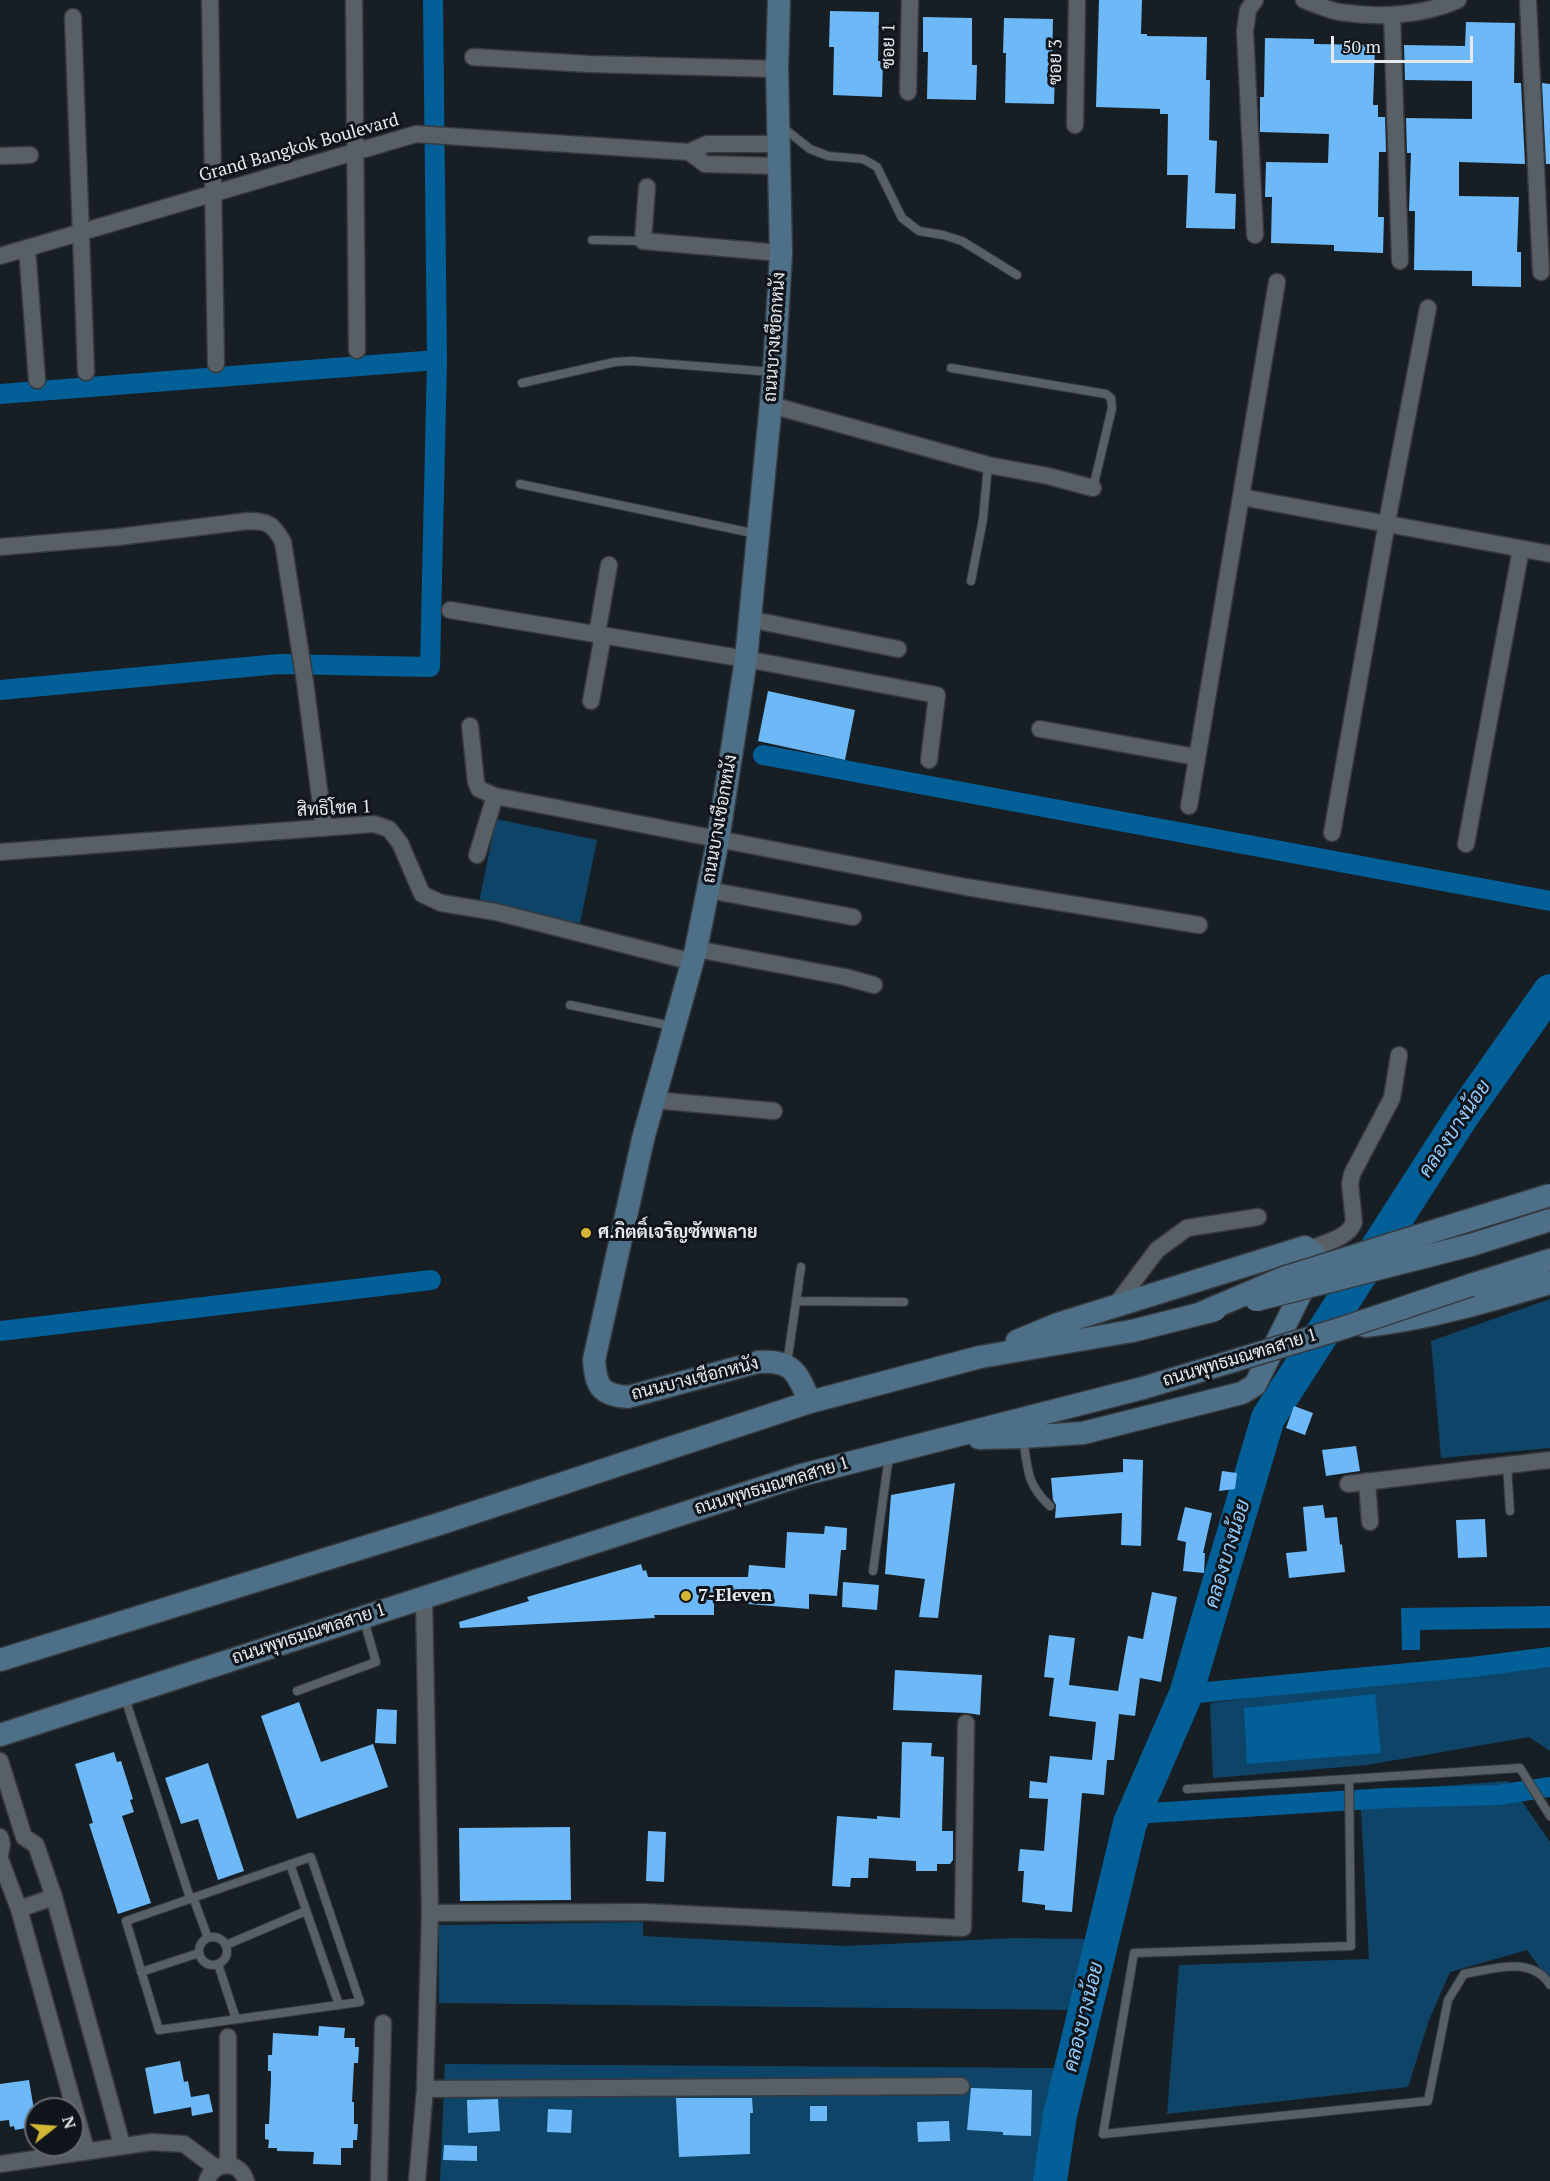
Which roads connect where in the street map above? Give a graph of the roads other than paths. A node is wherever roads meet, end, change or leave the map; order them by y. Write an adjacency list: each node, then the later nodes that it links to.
1 (210, 0): 21 (street)
2 (354, 0): 17 (street)
3 (779, 0): 13 (main road, ถนนบางเชือกหนัง)
4 (910, 0): 14 (street, ซอย 1)
5 (1077, 0): 15 (street, ซอย 3)
6 (1255, 0): 23 (street)
7 (1304, 0): 10 (street)
8 (1458, 0): 10 (street)
9 (1528, 0): 30 (street)
10 (1392, 15): 29 (street)
11 (73, 17): 22 (street)
12 (473, 57): 13 (street)
13 (777, 69): 16 (main road, ถนนบางเชือกหนัง)
14 (908, 92)
15 (1075, 125)
16 (779, 145): 17 (street, Grand Bangkok Boulevard); 27 (main road, ถนนบางเชือกหนัง); 31 (lane)
17 (355, 152): 21 (street, Grand Bangkok Boulevard); 34 (street)
18 (30, 155): 19 (street)
19 (0, 156)
20 (647, 188): 25 (street)
21 (213, 194): 22 (street, Grand Bangkok Boulevard); 35 (street)
22 (81, 233): 26 (street, Grand Bangkok Boulevard); 37 (street)
23 (1255, 235)
24 (592, 240): 25 (lane)
25 (643, 241): 27 (street)
26 (27, 248): 28 (street, Grand Bangkok Boulevard); 39 (street)
27 (781, 253): 38 (main road, ถนนบางเชือกหนัง)
28 (0, 256)
29 (1400, 261)
30 (1541, 272)
31 (1017, 275)
32 (1278, 282): 45 (street)
33 (1428, 308): 46 (street)
34 (357, 350)
35 (216, 364)
36 (951, 368): 44 (lane)
37 (86, 372)
38 (774, 372): 40 (lane); 41 (main road, ถนนบางเชือกหนัง)
39 (37, 380)
40 (522, 383)
41 (771, 405): 42 (street); 47 (main road, ถนนบางเชือกหนัง)
42 (987, 465): 44 (street); 52 (lane)
43 (520, 484): 47 (lane)
44 (1093, 489)
45 (1241, 497): 46 (street); 61 (street)
46 (1387, 522): 49 (street); 66 (street)
47 (757, 534): 54 (main road, ถนนบางเชือกหนัง)
48 (0, 547): 65 (street)
49 (1521, 549): 50 (street); 68 (street)
50 (1550, 554)
51 (609, 565): 55 (street)
52 (970, 582)
53 (450, 610): 55 (street)
54 (749, 619): 56 (street); 57 (main road, ถนนบางเชือกหนัง)
55 (600, 634): 57 (street); 58 (street)
56 (898, 649)
57 (746, 658): 62 (street); 67 (main road, ถนนบางเชือกหนัง)
58 (591, 701)
59 (470, 726): 63 (street)
60 (1040, 729): 61 (street)
61 (1196, 757): 64 (street)
62 (929, 760)
63 (495, 796): 67 (street); 70 (street)
64 (1189, 806)
65 (324, 828): 69 (street, สิทธิโชค 1); 74 (street, สิทธิโชค 1)
66 (1332, 833)
67 (718, 840): 71 (main road, ถนนบางเชือกหนัง); 73 (street)
68 (1466, 844)
69 (0, 852)
70 (477, 855)
71 (708, 890): 72 (street); 74 (main road, ถนนบางเชือกหนัง)
72 (853, 917)
73 (1199, 925)
74 (694, 955): 75 (street, สิทธิโชค 1); 77 (main road, ถนนบางเชือกหนัง)
75 (874, 985)
76 (570, 1005): 77 (lane)
77 (675, 1027): 79 (main road, ถนนบางเชือกหนัง)
78 (1399, 1055): 84 (street)
79 (654, 1100): 80 (street); 94 (main road, ถนนบางเชือกหนัง)
80 (774, 1111)
81 (1550, 1195): 91 (main road, bridge)
82 (1258, 1216): 90 (street)
83 (1550, 1220): 91 (main road, bridge)
84 (1310, 1249): 90 (main road); 96 (main road)
85 (1550, 1260): 92 (main road, ถนนพุทธมณฑลสาย 1, bridge)
86 (801, 1267): 88 (lane)
87 (1550, 1283): 92 (main road, bridge)
88 (796, 1301): 89 (lane); 94 (lane)
89 (904, 1302)
90 (1115, 1306): 93 (main road)
91 (1202, 1313): 93 (main road, bridge)
92 (1343, 1328): 97 (main road, ถนนพุทธมณฑลสาย 1, bridge)
93 (980, 1357): 95 (main road)
94 (787, 1365): 95 (main road)
95 (810, 1402): 109 (main road)
96 (1023, 1437): 97 (main road); 103 (lane)
97 (943, 1438): 98 (main road, ถนนพุทธมณฑลสาย 1)
98 (889, 1452): 106 (lane); 107 (main road, ถนนพุทธมณฑลสาย 1)
99 (1550, 1460): 100 (street)
100 (1507, 1465): 101 (street); 104 (lane)
101 (1367, 1481): 102 (street); 105 (street)
102 (1348, 1484)
103 (1050, 1506)
104 (1510, 1511)
105 (1370, 1522)
106 (873, 1571)
107 (424, 1596): 108 (main road, ถนนพุทธมณฑลสาย 1); 125 (street)
108 (363, 1617): 110 (lane); 111 (main road, ถนนพุทธมณฑลสาย 1)
109 (0, 1660)
110 (297, 1691)
111 (123, 1694): 113 (main road, ถนนพุทธมณฑลสาย 1); 122 (lane)
112 (966, 1723): 125 (street)
113 (0, 1736)
114 (0, 1761): 121 (street)
115 (1349, 1779): 116 (lane); 117 (lane); 131 (lane)
116 (1187, 1789)
117 (1550, 1815)
118 (0, 1837): 119 (street)
119 (0, 1857): 123 (street)
120 (290, 1864): 122 (lane); 124 (lane); 132 (lane)
121 (54, 1897): 123 (street); 138 (street)
122 (192, 1898): 126 (lane); 130 (lane)
123 (19, 1909): 139 (street)
124 (306, 1911): 127 (lane); 132 (lane)
125 (430, 1913): 137 (street)
126 (208, 1938): 127 (lane); 128 (lane)
127 (226, 1945): 129 (lane)
128 (199, 1953): 129 (lane); 130 (lane)
129 (218, 1964): 133 (lane)
130 (141, 1972): 133 (lane)
131 (1550, 1985)
132 (339, 2005): 133 (lane)
133 (236, 2019)
134 (382, 2023): 143 (street)
135 (228, 2037): 141 (street)
136 (961, 2086): 137 (street)
137 (425, 2089): 144 (street)
138 (122, 2145): 139 (street); 141 (street)
139 (86, 2150): 140 (street)
140 (0, 2164)
141 (217, 2171): 142 (street)
142 (246, 2181)
143 (379, 2181)
144 (417, 2181)

